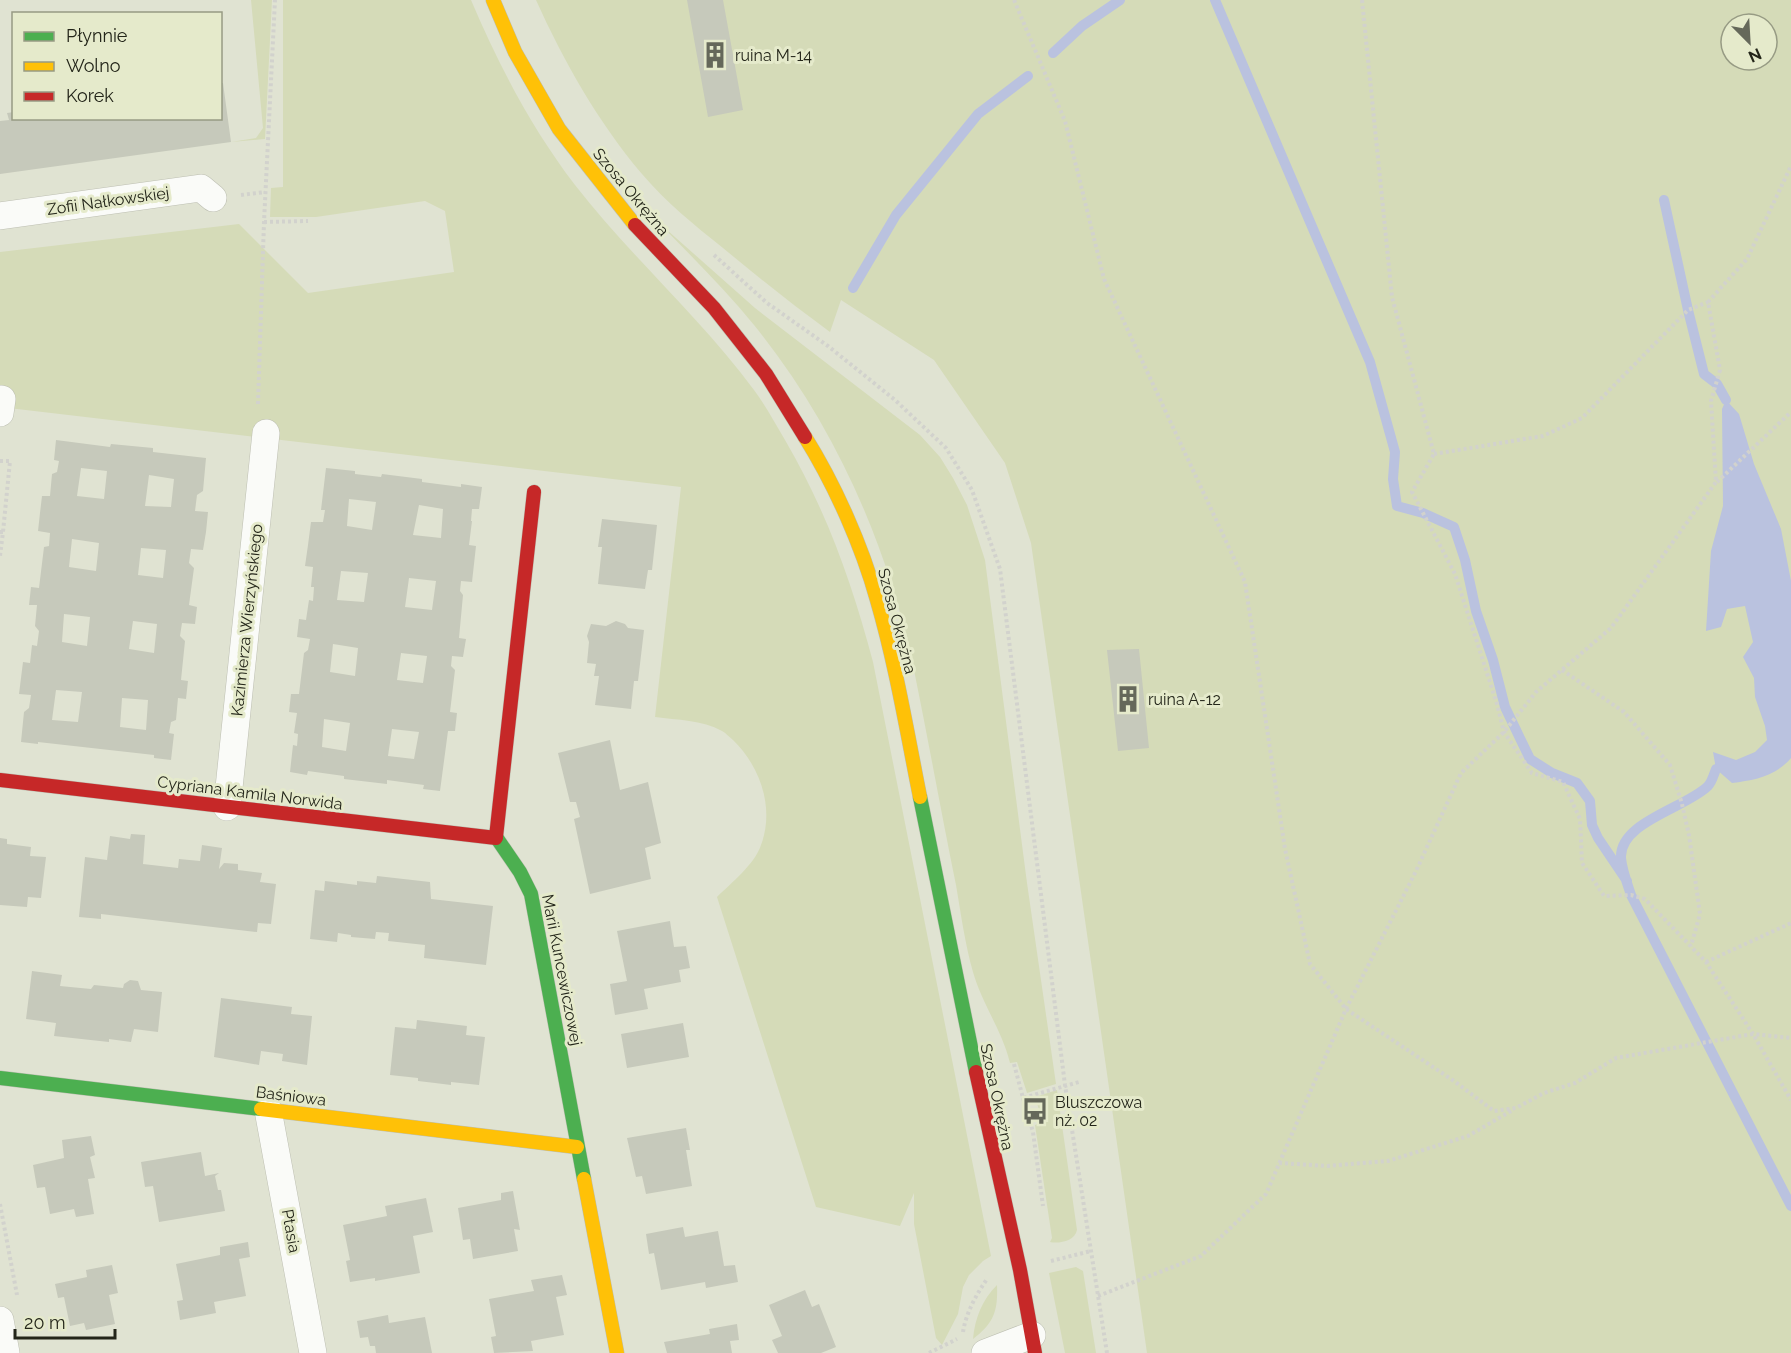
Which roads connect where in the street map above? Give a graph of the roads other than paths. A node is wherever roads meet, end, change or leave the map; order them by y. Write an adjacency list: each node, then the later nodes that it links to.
1 (493, 0): 13 (street, Szosa Okrężna)
2 (213, 198): 3 (street, Zofii Nałkowskiej)
3 (0, 216)
4 (266, 433): 7 (street, Kazimierza Wierzyńskiego)
5 (534, 492): 8 (street)
6 (0, 780): 7 (street, Cypriana Kamila Norwida)
7 (227, 807): 8 (street, Cypriana Kamila Norwida)
8 (495, 838): 11 (street, Marii Kuncewiczowej)
9 (0, 1078): 10 (street, Baśniowa)
10 (268, 1110): 11 (street, Baśniowa); 15 (street, Ptasia)
11 (577, 1146): 16 (street, Marii Kuncewiczowej)
12 (0, 1320): 14 (street)
13 (1034, 1344): 17 (street)
14 (6, 1353)
15 (313, 1353)
16 (617, 1353)
17 (985, 1353)

